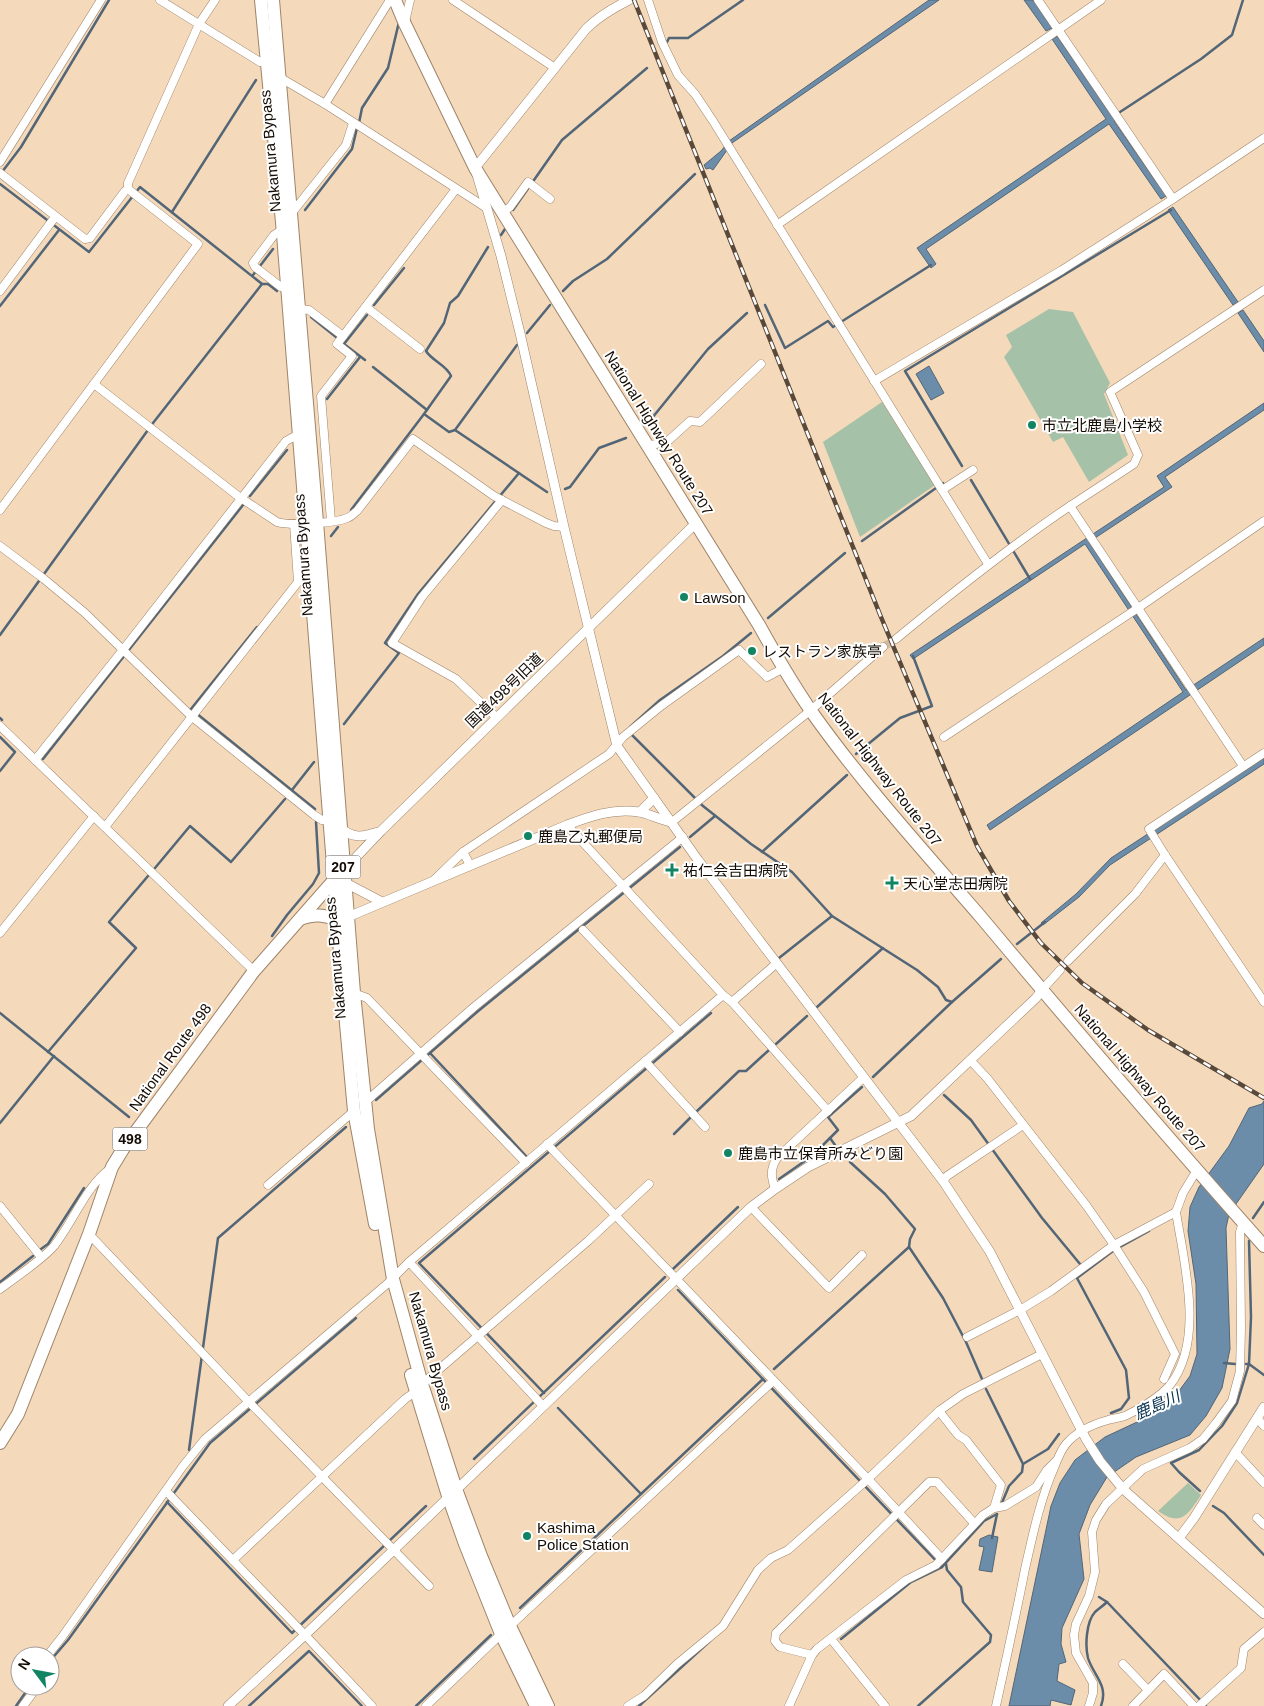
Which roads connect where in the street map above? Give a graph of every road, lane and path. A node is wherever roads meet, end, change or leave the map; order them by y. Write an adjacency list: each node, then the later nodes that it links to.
1 (101, 0): 23 (street)
2 (160, 0): 14 (street)
3 (215, 0): 14 (street)
4 (261, 0): 17 (highway, Nakamura Bypass / 207)
5 (273, 0): 17 (highway, Nakamura Bypass / 207)
6 (390, 0): 20 (street)
7 (395, 0): 15 (highway, National Highway Route 207)
8 (410, 0): 15 (street)
9 (453, 0): 18 (street)
10 (629, 0): 18 (street)
11 (648, 0): 34 (street)
12 (1038, 0): 16 (street)
13 (1101, 0): 16 (street)
14 (199, 24): 17 (street); 27 (street)
15 (405, 24): 24 (highway, National Highway Route 207)
16 (1058, 29): 29 (street); 34 (street)
17 (273, 61): 19 (highway, Nakamura Bypass / 207)
18 (555, 68): 24 (street)
19 (275, 78): 20 (street); 32 (highway, Nakamura Bypass / 207); 35 (highway, Nakamura Bypass / 207)
20 (325, 104): 21 (street)
21 (356, 125): 26 (street); 32 (street)
22 (1264, 138): 29 (street)
23 (0, 162)
24 (475, 168): 30 (street); 31 (highway, National Highway Route 207)
25 (2, 175): 33 (street)
26 (456, 189): 30 (street); 39 (street)
27 (133, 192): 33 (street); 45 (street)
28 (550, 199): 31 (street)
29 (1173, 199): 44 (street)
30 (486, 207): 60 (street)
31 (503, 212): 49 (highway, National Highway Route 207)
32 (291, 214): 40 (highway, Nakamura Bypass / 207)
33 (52, 221): 38 (street)
34 (778, 225): 44 (street)
35 (283, 229): 36 (highway, Nakamura Bypass / 207); 36 (street)
36 (288, 289): 48 (highway, Nakamura Bypass / 207)
37 (1264, 290): 54 (street)
38 (0, 291)
39 (366, 307): 41 (street); 42 (street)
40 (299, 309): 41 (street); 47 (highway, Nakamura Bypass / 207)
41 (343, 336): 46 (street)
42 (420, 349)
43 (762, 364): 49 (street)
44 (874, 381): 51 (street)
45 (94, 384): 52 (street); 55 (street)
46 (322, 400): 47 (street); 56 (street)
47 (307, 402): 48 (highway, Nakamura Bypass / 207)
48 (304, 432): 52 (street); 58 (highway, Nakamura Bypass / 207)
49 (648, 446): 59 (highway, National Highway Route 207)
50 (972, 470): 51 (street)
51 (940, 487): 62 (street)
52 (243, 498): 58 (street); 67 (street)
53 (502, 500): 56 (street); 60 (street); 71 (street)
54 (1070, 506): 62 (street); 63 (street)
55 (0, 510)
56 (331, 521): 58 (street)
57 (1264, 521): 63 (street)
58 (306, 523): 70 (street); 82 (highway, Nakamura Bypass / 207)
59 (696, 523): 64 (street, 国道498号旧道); 68 (highway, National Highway Route 207)
60 (564, 527): 64 (street)
61 (0, 546): 67 (street)
62 (988, 564): 65 (street)
63 (1138, 608): 73 (street); 77 (street)
64 (588, 627): 71 (street, 国道498号旧道); 74 (street)
65 (896, 639)
66 (883, 647): 69 (street)
67 (125, 653): 70 (street); 76 (street)
68 (784, 668): 69 (highway, National Highway Route 207); 74 (street)
69 (811, 710): 81 (street); 102 (highway, National Highway Route 207)
70 (193, 713): 82 (street); 84 (street)
71 (496, 717): 85 (street, 国道498号旧道)
72 (0, 726): 76 (street)
73 (944, 736)
74 (617, 746): 78 (street); 87 (street)
75 (1264, 753): 77 (street)
76 (35, 760): 80 (street)
77 (1243, 766): 88 (street)
78 (654, 798): 79 (street); 81 (street)
79 (640, 812): 81 (street); 83 (street)
80 (94, 816): 84 (street); 97 (street)
81 (672, 822): 86 (street)
82 (335, 824): 85 (street); 90 (highway, Nakamura Bypass / 207)
83 (567, 825): 89 (street); 92 (street)
84 (105, 827): 101 (street)
85 (380, 831): 90 (street, 国道498号旧道)
86 (682, 837): 92 (street); 99 (street)
87 (463, 852): 89 (street); 91 (street)
88 (1165, 855): 98 (street); 106 (street)
89 (470, 865): 91 (street)
90 (341, 877): 93 (street); 94 (highway, Nakamura Bypass / 207); 95 (highway, National Route 498 / 498)
91 (434, 880): 93 (street)
92 (626, 889): 104 (street); 108 (street)
93 (382, 902): 94 (street)
94 (343, 919): 95 (highway); 103 (highway, Nakamura Bypass / 207)
95 (299, 920): 101 (highway, National Route 498 / 498)
96 (583, 930): 107 (street)
97 (0, 933)
98 (1068, 960)
99 (777, 963): 105 (street); 111 (street)
100 (1060, 970): 102 (street)
101 (254, 971): 119 (highway, National Route 498 / 498)
102 (1042, 990): 109 (street); 120 (highway, National Highway Route 207)
103 (348, 992): 108 (street); 112 (highway, Nakamura Bypass / 207)
104 (723, 995): 105 (street); 107 (street)
105 (732, 1002): 113 (street)
106 (1264, 1002)
107 (680, 1032): 110 (street)
108 (421, 1054): 112 (street); 118 (street)
109 (970, 1060): 114 (street); 115 (street)
110 (645, 1061): 116 (street); 117 (street)
111 (864, 1077): 113 (street); 114 (street)
112 (359, 1107): 123 (street); 137 (highway, Nakamura Bypass / 207)
113 (828, 1110): 124 (street)
114 (898, 1123): 121 (street); 124 (street)
115 (1023, 1124): 121 (street); 131 (street)
116 (705, 1128)
117 (547, 1144): 118 (street); 128 (street)
118 (526, 1163): 135 (street)
119 (112, 1167): 130 (highway, National Route 498 / 498); 134 (street)
120 (1198, 1170): 127 (street); 129 (highway, National Highway Route 207)
121 (942, 1181): 139 (street)
122 (649, 1184): 128 (street)
123 (268, 1185)
124 (775, 1189): 126 (street)
125 (0, 1206): 134 (street)
126 (751, 1207): 133 (street); 136 (street)
127 (1176, 1212): 131 (street); 152 (street)
128 (615, 1215): 136 (street); 140 (street)
129 (1240, 1219): 132 (highway, National Highway Route 207); 159 (street)
130 (89, 1234): 146 (street); 153 (highway, National Route 498 / 498)
131 (1114, 1245): 139 (street); 143 (street)
132 (1264, 1246)
133 (862, 1255)
134 (42, 1257): 138 (street)
135 (409, 1262): 137 (street); 140 (street)
136 (676, 1279): 144 (street); 147 (street)
137 (390, 1282): 145 (highway, Nakamura Bypass / 207); 146 (street)
138 (0, 1289)
139 (1020, 1310): 141 (street); 142 (street)
140 (478, 1336): 145 (street); 147 (street)
141 (967, 1337)
142 (1042, 1354): 149 (street); 152 (street)
143 (1164, 1379)
144 (773, 1381): 157 (street); 174 (street)
145 (419, 1388): 156 (street); 161 (highway, Nakamura Bypass / 207)
146 (248, 1401): 156 (street); 160 (street)
147 (539, 1401): 161 (street)
148 (1264, 1406): 150 (street)
149 (939, 1412): 157 (street); 162 (street)
150 (1257, 1418): 151 (street); 154 (street)
151 (1264, 1426)
152 (1084, 1435): 155 (street); 159 (street)
153 (0, 1443)
154 (1236, 1452): 158 (street); 167 (street)
155 (1058, 1459): 162 (street); 190 (street)
156 (322, 1476): 168 (street); 169 (street)
157 (868, 1479): 163 (street); 187 (street)
158 (1264, 1483)
159 (1123, 1489): 167 (street); 191 (street)
160 (166, 1491): 169 (street); 177 (street)
161 (452, 1493): 168 (street); 174 (highway, Nakamura Bypass / 207)
162 (994, 1508): 165 (street)
163 (898, 1512): 165 (street); 170 (street); 178 (street)
164 (1257, 1518): 166 (street)
165 (974, 1523): 170 (street)
166 (1264, 1525)
167 (1179, 1538): 172 (street)
168 (389, 1545): 171 (street); 173 (street)
169 (233, 1560): 173 (street)
170 (939, 1562): 176 (street)
171 (429, 1586)
172 (1264, 1614)
173 (300, 1630): 182 (street); 183 (street)
174 (506, 1630): 184 (street); 185 (highway, Nakamura Bypass / 207); 186 (highway, Nakamura Bypass / 207)
175 (1264, 1632): 181 (street)
176 (831, 1639): 178 (street); 189 (street)
177 (55, 1646)
178 (812, 1656): 188 (street)
179 (1123, 1664): 180 (street)
180 (1148, 1690): 181 (street); 192 (street)
181 (1200, 1704)
182 (228, 1706)
183 (372, 1706)
184 (426, 1706)
185 (536, 1706)
186 (548, 1706)
187 (628, 1706)
188 (789, 1706)
189 (885, 1706)
190 (996, 1706)
191 (1089, 1706)
192 (1132, 1706)

